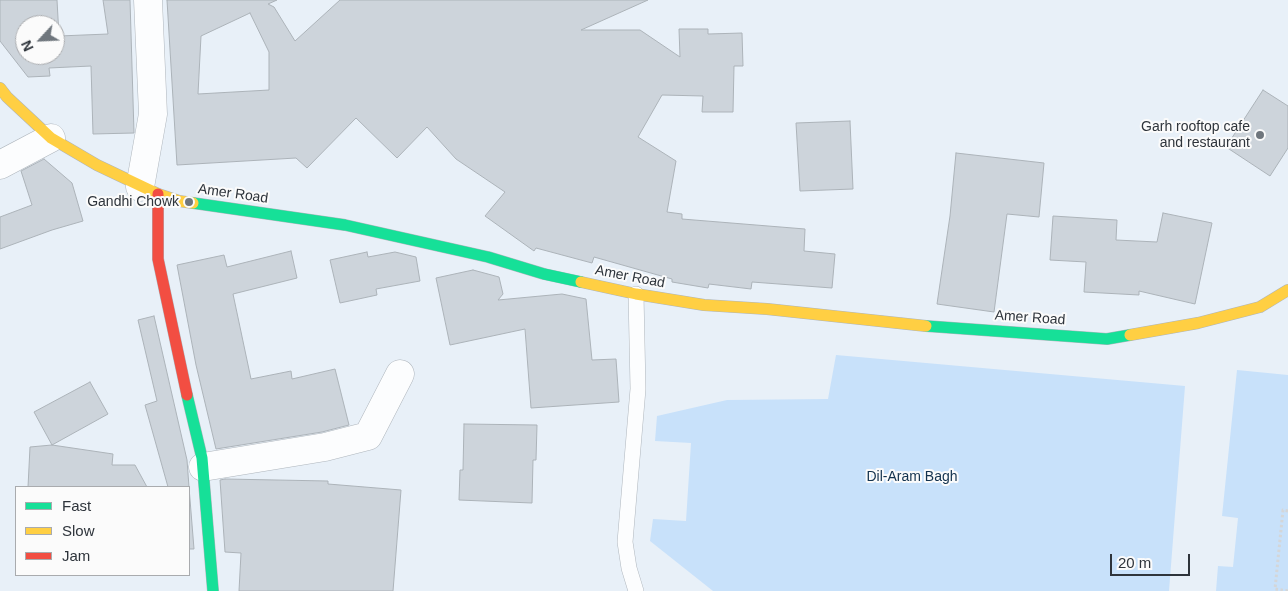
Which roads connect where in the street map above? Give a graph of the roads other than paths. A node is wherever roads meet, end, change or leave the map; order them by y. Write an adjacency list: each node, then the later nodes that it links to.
1 (148, 0): 5 (street)
2 (0, 88): 3 (main road, Amer Road)
3 (52, 138): 4 (street); 5 (main road, Amer Road)
4 (0, 165)
5 (149, 190): 7 (main road, Amer Road); 9 (main road)
6 (1288, 290): 7 (main road, Amer Road)
7 (636, 294): 11 (lane)
8 (400, 374): 9 (street)
9 (203, 467): 10 (main road)
10 (213, 591)
11 (636, 591)

